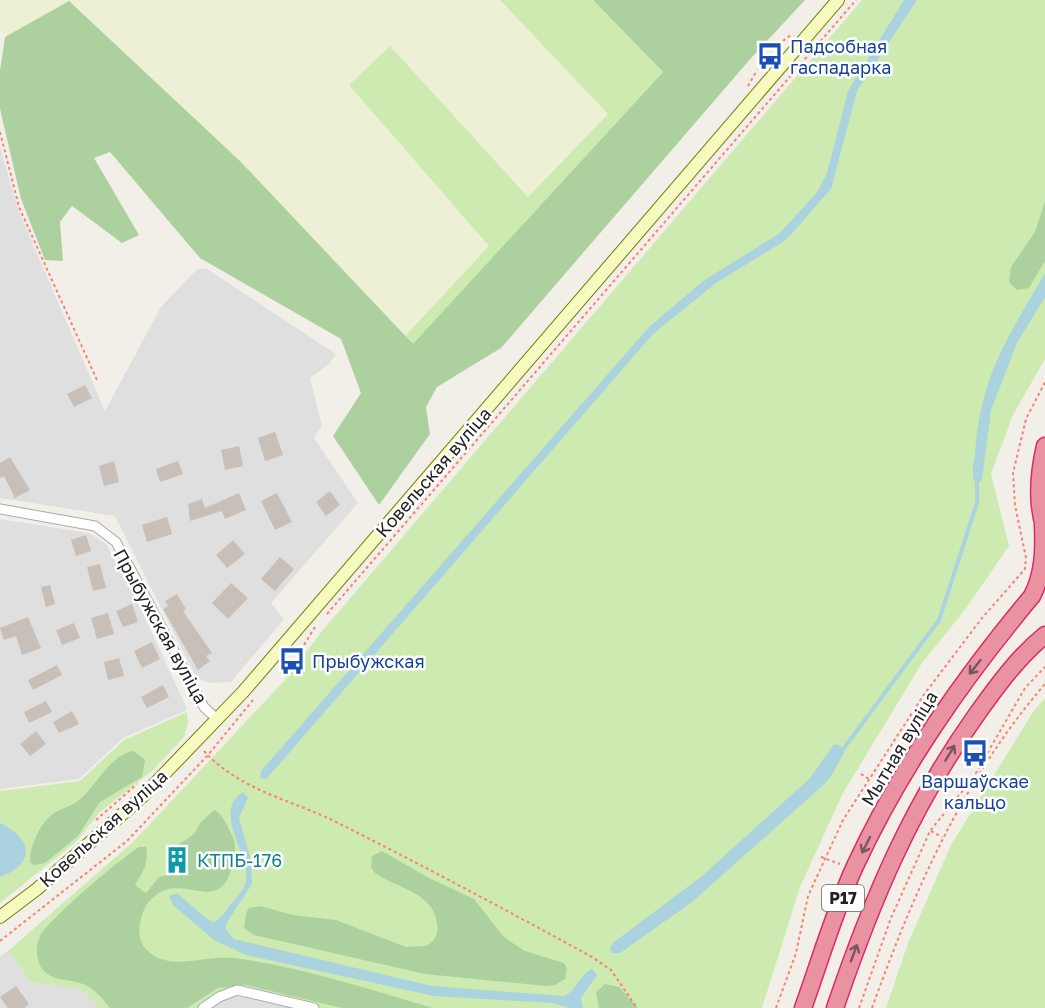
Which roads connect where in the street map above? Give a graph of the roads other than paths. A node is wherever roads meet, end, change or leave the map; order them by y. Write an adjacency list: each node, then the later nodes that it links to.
1 (838, 0): 6 (main road, Ковельская вуліца)
2 (1045, 446): 4 (highway, Мытная вуліца)
3 (0, 509): 6 (street, Прыбужская вуліца)
4 (1044, 526): 10 (highway, Мытная вуліца / Р17, one-way to 10)
5 (1045, 635): 11 (highway, Р17, one-way to 5)
6 (217, 719): 7 (main road, Ковельская вуліца)
7 (0, 917)
8 (203, 1008): 9 (street)
9 (314, 1008)
10 (804, 1008)
11 (835, 1008)

